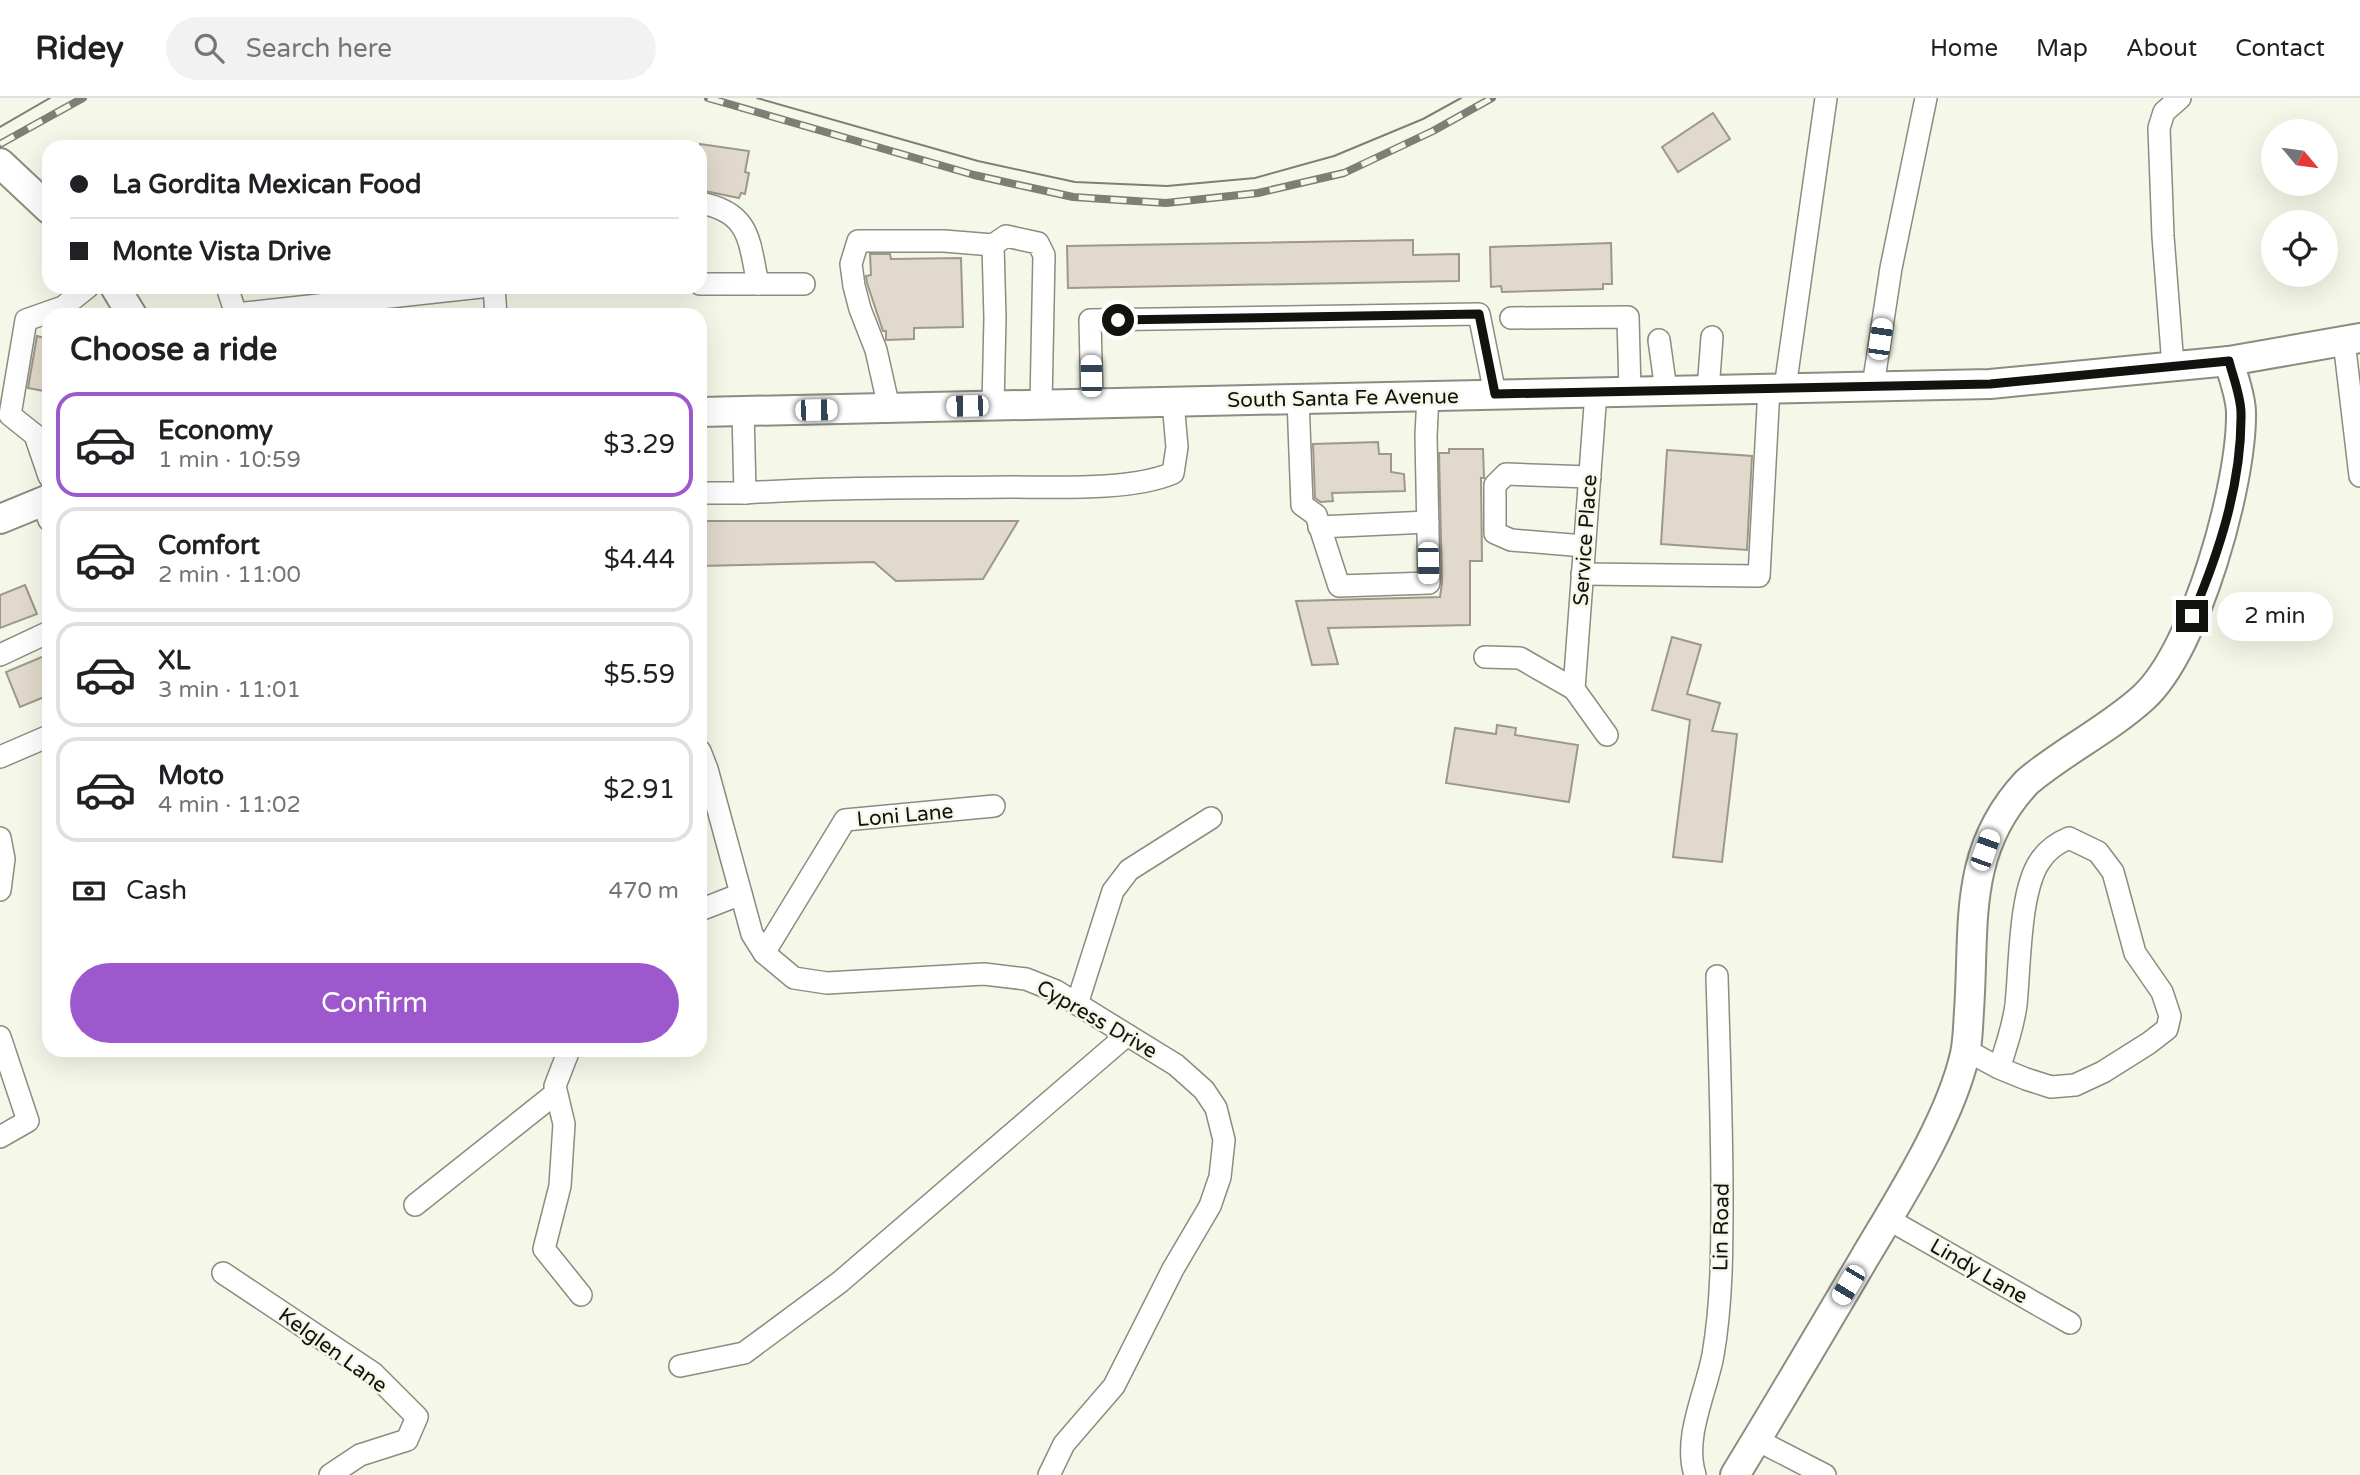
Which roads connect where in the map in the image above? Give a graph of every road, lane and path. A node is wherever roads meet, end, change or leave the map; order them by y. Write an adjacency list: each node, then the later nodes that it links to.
1 (1826, 98): 23 (street)
2 (1926, 98): 22 (street)
3 (2180, 98): 21 (street)
4 (0, 163): 5 (main road)
5 (42, 202)
6 (707, 204): 9 (street)
7 (993, 245): 33 (street); 34 (street); 35 (street)
8 (707, 284): 9 (street)
9 (758, 284): 10 (street)
10 (804, 284)
11 (79, 294): 13 (street)
12 (417, 294): 14 (street)
13 (60, 308)
14 (290, 308)
15 (42, 314): 38 (street)
16 (1511, 318): 26 (street)
17 (1712, 337): 25 (street)
18 (1659, 340): 24 (street)
19 (2352, 340): 20 (main road, South Santa Fe Avenue); 39 (street)
20 (2229, 361): 21 (main road, South Santa Fe Avenue); 68 (main road)
21 (2172, 366): 22 (main road, South Santa Fe Avenue)
22 (1873, 386): 23 (main road, South Santa Fe Avenue)
23 (1777, 388): 25 (main road, South Santa Fe Avenue); 48 (street)
24 (1666, 390): 25 (main road, South Santa Fe Avenue); 26 (main road, South Santa Fe Avenue)
25 (1708, 390)
26 (1630, 391): 27 (main road, South Santa Fe Avenue)
27 (1596, 392): 28 (main road, South Santa Fe Avenue); 40 (street, Service Place)
28 (1495, 394): 29 (main road, South Santa Fe Avenue); 32 (street)
29 (1428, 395): 30 (main road, South Santa Fe Avenue); 45 (street)
30 (1298, 399): 31 (main road, South Santa Fe Avenue); 46 (street)
31 (1173, 401): 32 (main road, South Santa Fe Avenue); 42 (street)
32 (1092, 403): 33 (main road, South Santa Fe Avenue)
33 (1041, 404): 34 (main road, South Santa Fe Avenue)
34 (993, 405): 35 (main road, South Santa Fe Avenue)
35 (889, 408): 36 (main road, South Santa Fe Avenue)
36 (743, 411): 37 (main road, South Santa Fe Avenue); 42 (street)
37 (707, 412)
38 (42, 469)
39 (2360, 476)
40 (1590, 477): 47 (street, Service Place); 47 (street)
41 (707, 493): 42 (street)
42 (745, 493)
43 (42, 502): 44 (main road)
44 (0, 519)
45 (1428, 522): 46 (street); 46 (street)
46 (1319, 527)
47 (1584, 546): 48 (street, Service Place)
48 (1582, 574): 52 (street, Service Place)
49 (42, 635): 50 (street)
50 (0, 655)
51 (1485, 657): 52 (street)
52 (1574, 689): 53 (street)
53 (1607, 735)
54 (42, 739): 55 (street)
55 (0, 757)
56 (707, 769): 61 (street, Cypress Drive)
57 (993, 806): 63 (street, Loni Lane)
58 (1211, 818): 65 (street)
59 (0, 838): 60 (street)
60 (0, 890)
61 (741, 894): 62 (street); 63 (street, Cypress Drive)
62 (707, 907)
63 (764, 953): 65 (street, Cypress Drive)
64 (1717, 976): 82 (street, Lin Road)
65 (1077, 1003): 66 (street, Cypress Drive)
66 (1127, 1035): 78 (street); 81 (street, Cypress Drive)
67 (0, 1037): 72 (street)
68 (1966, 1050): 70 (street); 74 (main road)
69 (566, 1057): 71 (street)
70 (1999, 1068): 70 (street)
71 (556, 1093): 73 (street); 76 (street)
72 (0, 1137)
73 (415, 1205)
74 (1888, 1219): 77 (street, Lindy Lane); 79 (main road)
75 (223, 1273): 80 (street, Kelglen Lane)
76 (582, 1295)
77 (2070, 1323)
78 (680, 1366)
79 (1757, 1440): 83 (main road); 84 (street)
80 (330, 1475)
81 (1049, 1475)
82 (1695, 1475)
83 (1735, 1475)
84 (1825, 1475)

